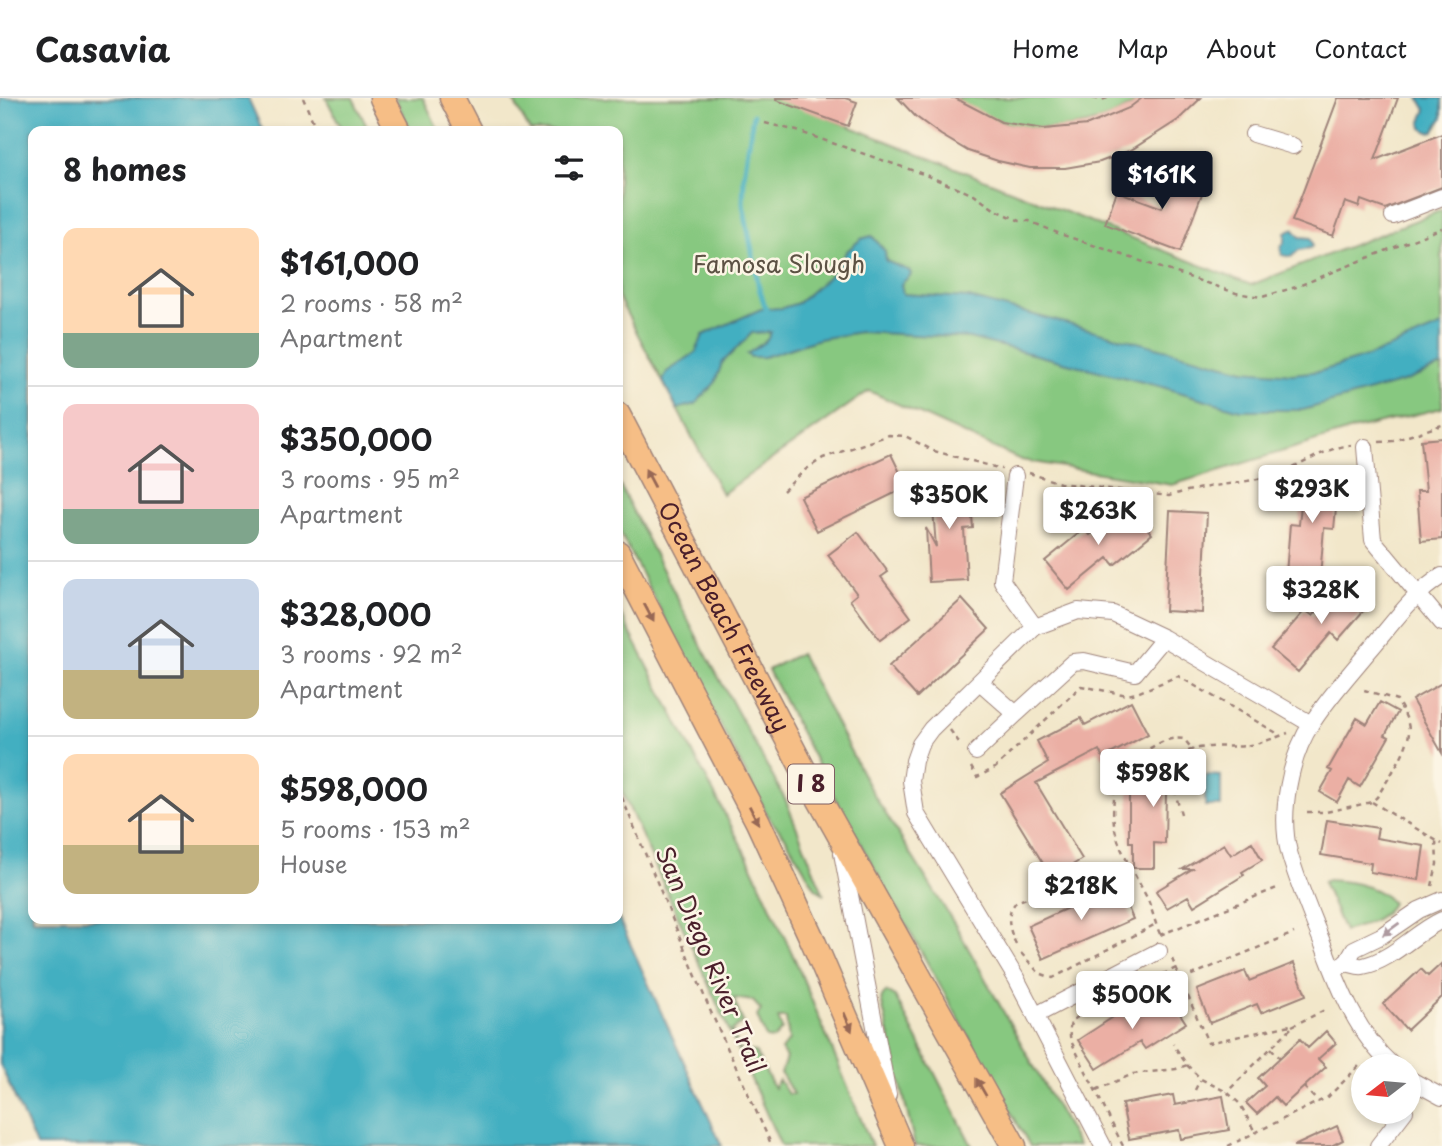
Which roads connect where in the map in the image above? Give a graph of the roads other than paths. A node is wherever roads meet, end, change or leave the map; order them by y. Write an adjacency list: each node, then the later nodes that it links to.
1 (382, 98): 3 (highway)
2 (452, 98): 4 (highway)
3 (396, 126)
4 (466, 126)
5 (1253, 134): 6 (lane)
6 (1293, 146)
7 (1442, 197): 8 (lane)
8 (1393, 216)
9 (623, 424): 22 (highway, Ocean Beach Freeway / I 8, one-way to 9)
10 (1366, 445): 14 (lane)
11 (1016, 473): 16 (lane)
12 (623, 563): 32 (highway, I 8, one-way to 32)
13 (1442, 576): 14 (lane)
14 (1417, 595): 15 (lane); 20 (lane)
15 (1442, 623)
16 (1035, 627): 17 (lane); 18 (lane)
17 (1164, 638): 19 (lane); 20 (lane)
18 (980, 682): 19 (lane); 27 (lane)
19 (1016, 714): 21 (lane)
20 (1311, 724): 26 (lane)
21 (969, 755)
22 (839, 834): 32 (lane); 33 (highway, Ocean Beach Freeway / I 8, one-way to 22)
23 (1442, 900): 26 (lane, one-way to 26)
24 (1442, 920): 26 (lane)
25 (1164, 946): 27 (lane)
26 (1340, 966): 28 (lane)
27 (1036, 1015): 34 (lane)
28 (1382, 1054)
29 (1421, 1086): 30 (lane)
30 (1442, 1097)
31 (1395, 1124): 35 (lane)
32 (898, 1137)
33 (1014, 1146)
34 (1103, 1146)
35 (1378, 1146)

